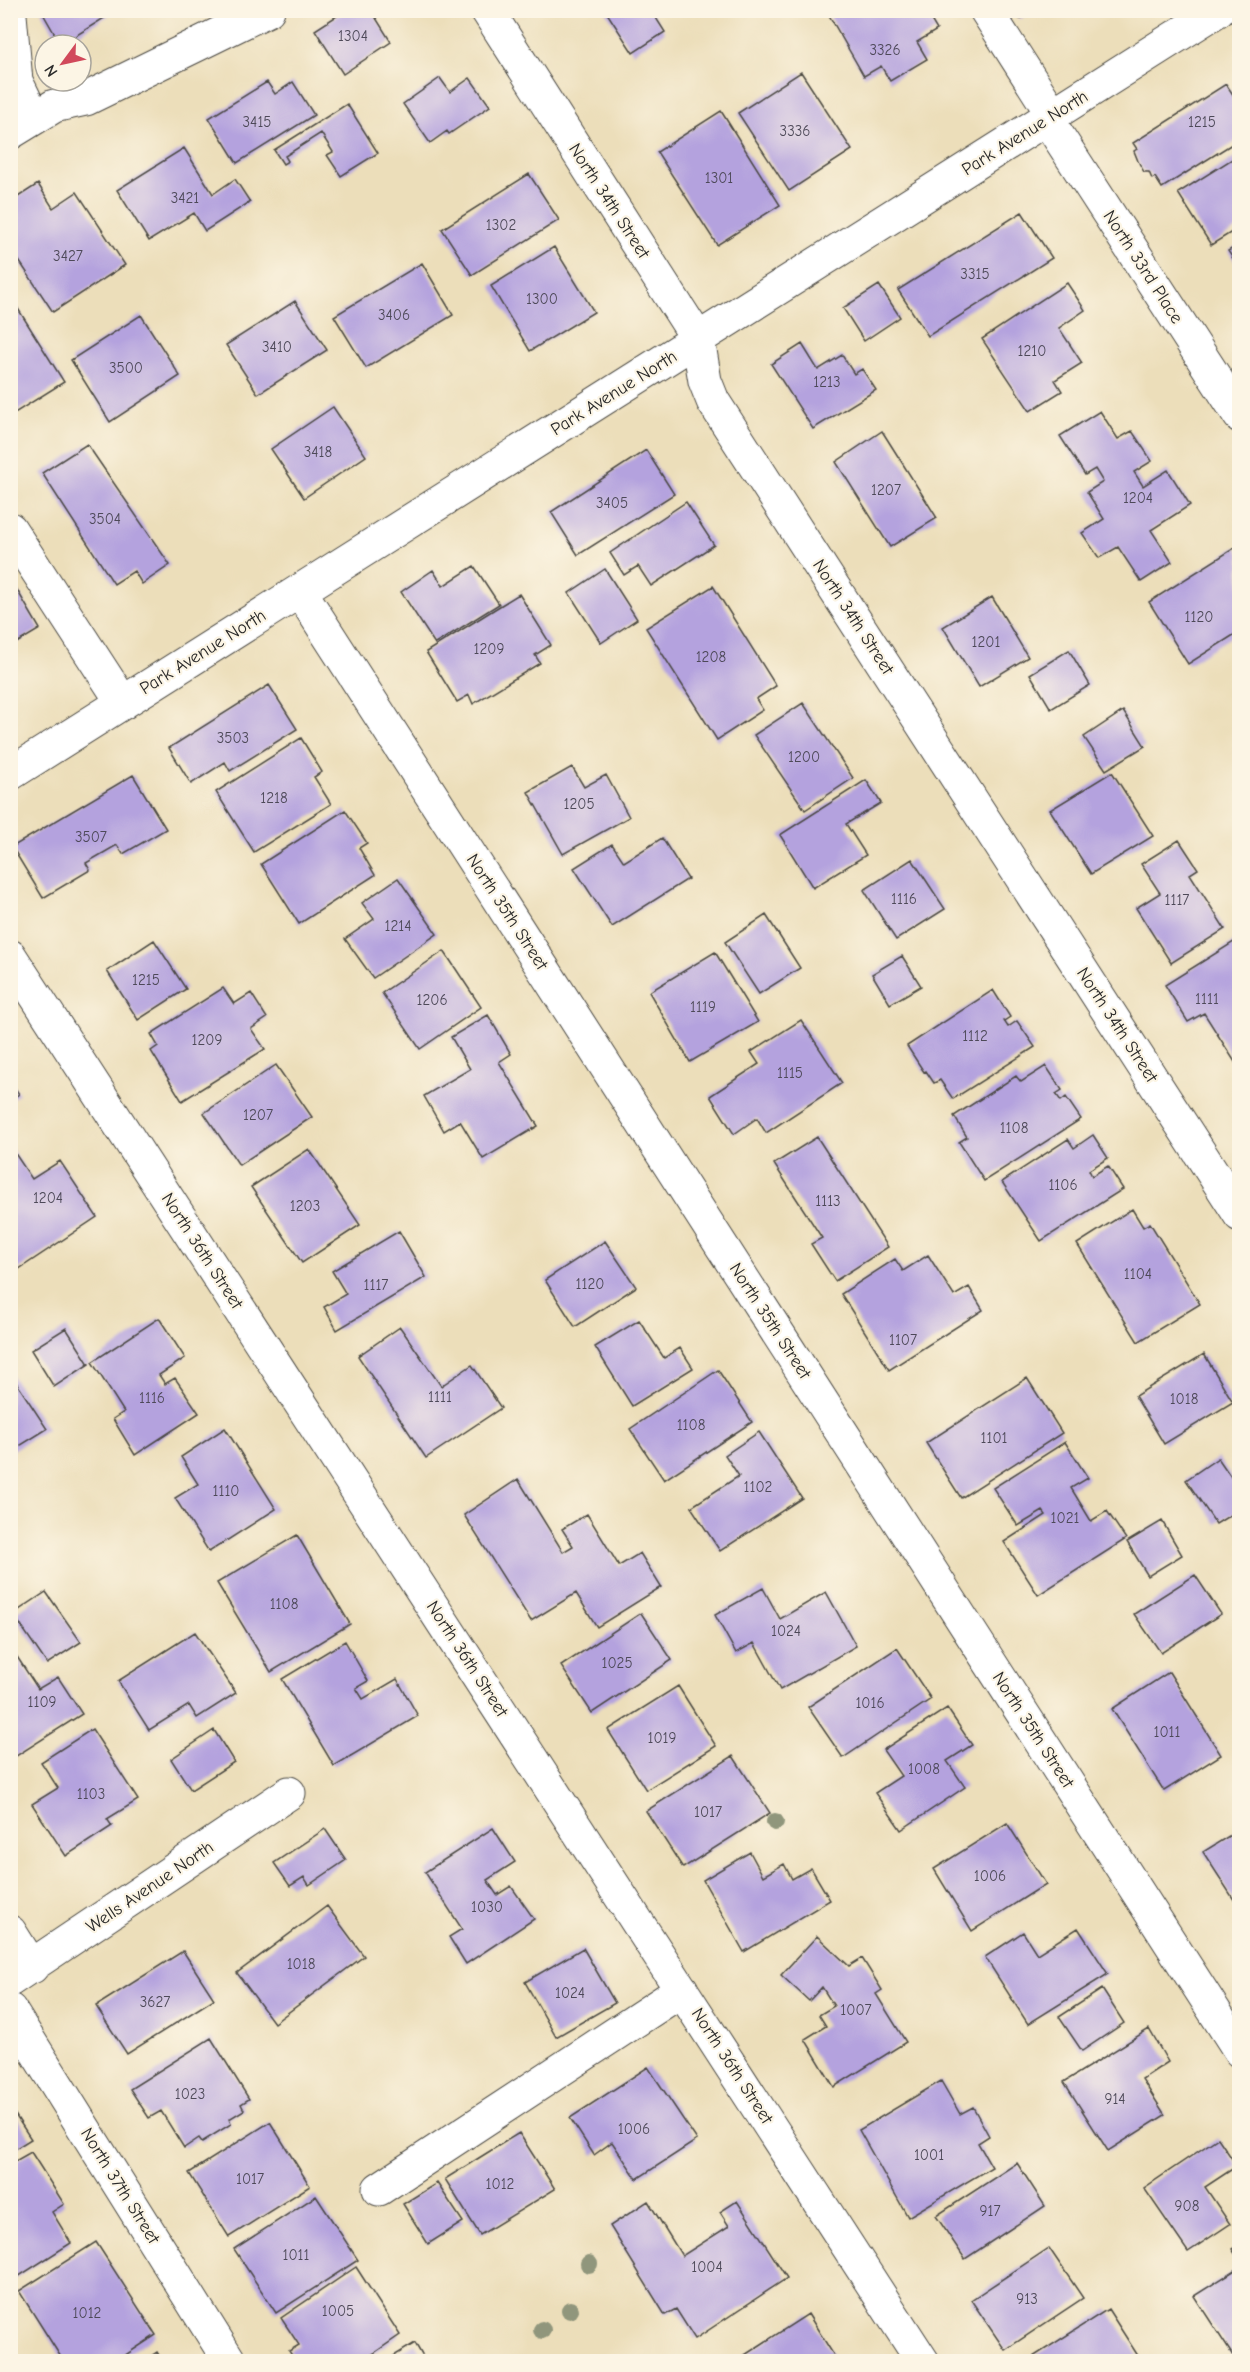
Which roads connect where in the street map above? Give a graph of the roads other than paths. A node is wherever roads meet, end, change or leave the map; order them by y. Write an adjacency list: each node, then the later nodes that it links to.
1 (268, 10): 7 (street)
2 (488, 10): 8 (street, North 34th Street)
3 (986, 10): 6 (street, North 33rd Place)
4 (1218, 10): 6 (street, Park Avenue North)
5 (10, 15): 7 (street)
6 (1050, 117): 8 (street, Park Avenue North); 9 (street, North 33rd Place)
7 (22, 125)
8 (698, 339): 11 (street, Park Avenue North); 15 (street, North 34th Street)
9 (1239, 416)
10 (10, 529): 12 (street)
11 (300, 591): 12 (street, Park Avenue North); 21 (street, North 35th Street)
12 (123, 703): 13 (street, Park Avenue North)
13 (10, 774)
14 (10, 956): 19 (street, North 36th Street)
15 (1239, 1215)
16 (289, 1793): 18 (street, Wells Avenue North)
17 (10, 1932): 18 (street)
18 (21, 1973)
19 (682, 1990): 22 (street); 24 (street, North 36th Street)
20 (10, 2010): 23 (street, North 37th Street)
21 (1239, 2051)
22 (379, 2189)
23 (230, 2361)
24 (923, 2361)

